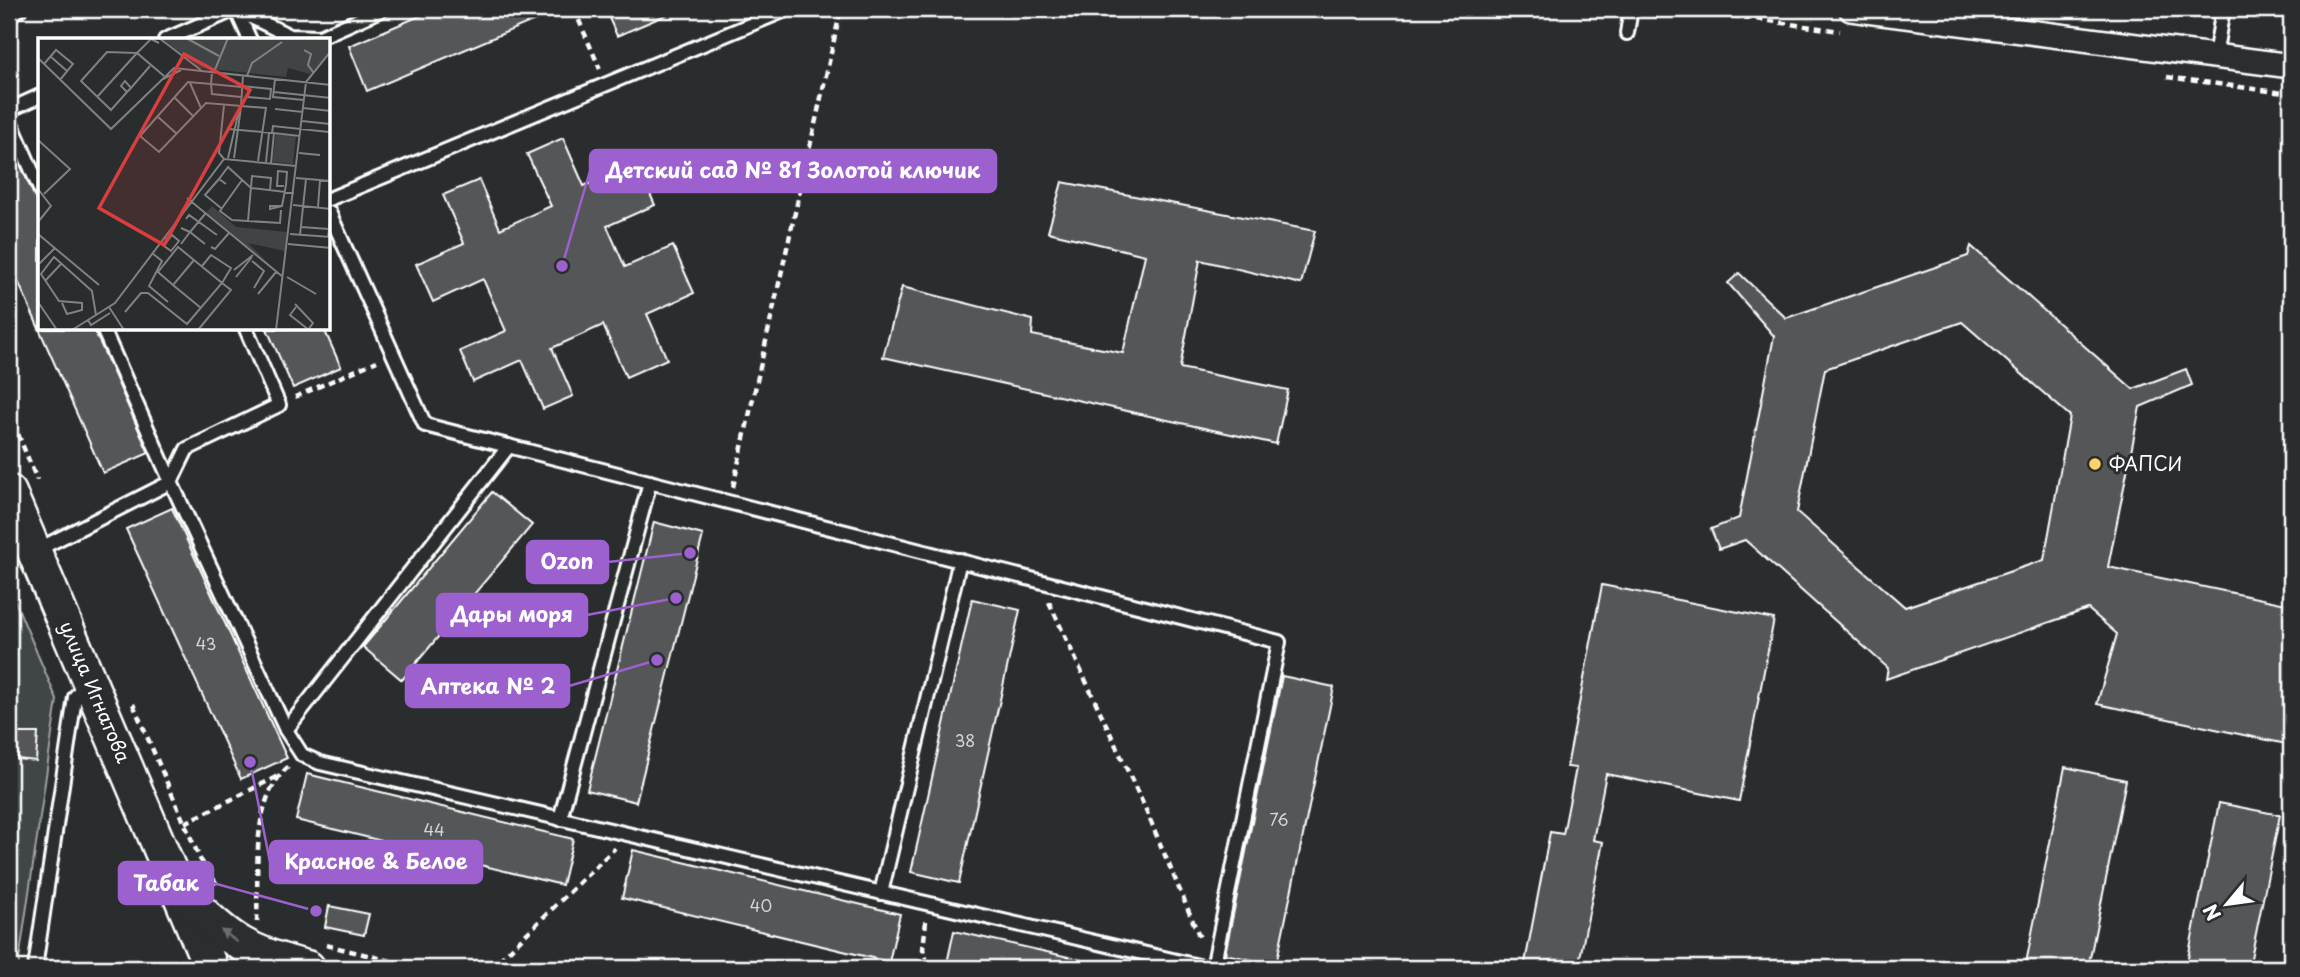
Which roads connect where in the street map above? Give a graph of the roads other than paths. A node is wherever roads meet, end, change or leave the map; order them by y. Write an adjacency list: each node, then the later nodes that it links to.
1 (20, 9): 8 (lane)
2 (236, 9): 3 (lane); 10 (lane); 11 (lane)
3 (383, 9)
4 (788, 9): 18 (lane)
5 (1632, 9): 9 (lane)
6 (1851, 9): 12 (street)
7 (2223, 9): 12 (lane)
8 (9, 14)
9 (1627, 33)
10 (170, 38)
11 (249, 38)
12 (2216, 56): 13 (street)
13 (2291, 66)
14 (38, 97): 15 (lane)
15 (9, 110)
16 (9, 118): 17 (lane)
17 (38, 184)
18 (331, 198)
19 (331, 216): 22 (lane)
20 (104, 331): 23 (lane)
21 (247, 331): 23 (lane)
22 (509, 446): 24 (lane); 29 (lane)
23 (171, 482): 26 (lane); 29 (lane)
24 (650, 482): 27 (lane); 30 (lane)
25 (25, 490): 26 (main road, улица Игнатова)
26 (22, 535): 28 (main road, улица Игнатова)
27 (960, 560): 32 (lane); 37 (lane)
28 (90, 680): 31 (main road, улица Игнатова); 34 (lane)
29 (286, 730): 30 (lane)
30 (560, 820): 32 (lane)
31 (181, 891): 33 (main road, улица Игнатова, one-way to 31); 35 (main road, улица Игнатова)
32 (881, 893): 36 (lane)
33 (296, 961)
34 (35, 968)
35 (211, 968)
36 (1207, 968)
37 (1213, 968)

